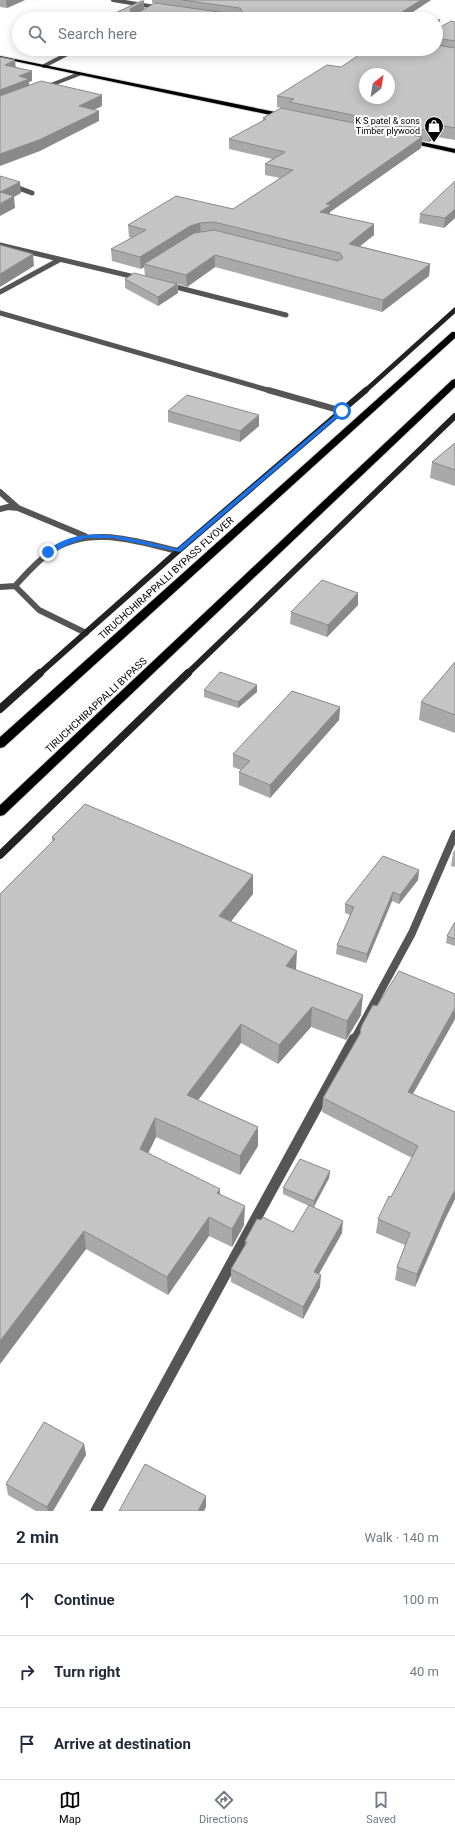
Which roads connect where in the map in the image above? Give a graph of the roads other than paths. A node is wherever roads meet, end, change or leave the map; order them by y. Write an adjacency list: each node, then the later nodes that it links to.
1 (113, 0): 2 (street)
2 (155, 7): 3 (street); 4 (street)
3 (162, 8)
4 (146, 12)
5 (63, 56): 7 (street)
6 (0, 57): 7 (main road)
7 (44, 66): 8 (main road)
8 (79, 74): 9 (street); 10 (main road)
9 (36, 90)
10 (293, 118)
11 (401, 140): 12 (main road)
12 (455, 151)
13 (0, 181): 14 (street)
14 (32, 193)
15 (0, 245): 16 (street)
16 (59, 260): 17 (street); 19 (street)
17 (143, 276)
18 (158, 283): 22 (street)
19 (0, 292)
20 (455, 310): 25 (street)
21 (0, 313): 25 (street)
22 (286, 315)
23 (455, 334): 36 (highway, TIRUCHCHIRAPPALLI BYPASS FLYOVER)
24 (455, 382): 37 (highway, TIRUCHCHIRAPPALLI BYPASS)
25 (342, 411): 31 (street)
26 (455, 416): 39 (street)
27 (0, 492): 28 (street)
28 (18, 508): 29 (street); 30 (street)
29 (0, 509)
30 (85, 536): 31 (street); 32 (street)
31 (178, 551): 34 (street)
32 (15, 586): 33 (street); 34 (street)
33 (0, 587)
34 (86, 633): 35 (street)
35 (0, 709)
36 (0, 744)
37 (0, 812)
38 (455, 834): 40 (street)
39 (0, 855)
40 (96, 1511)

